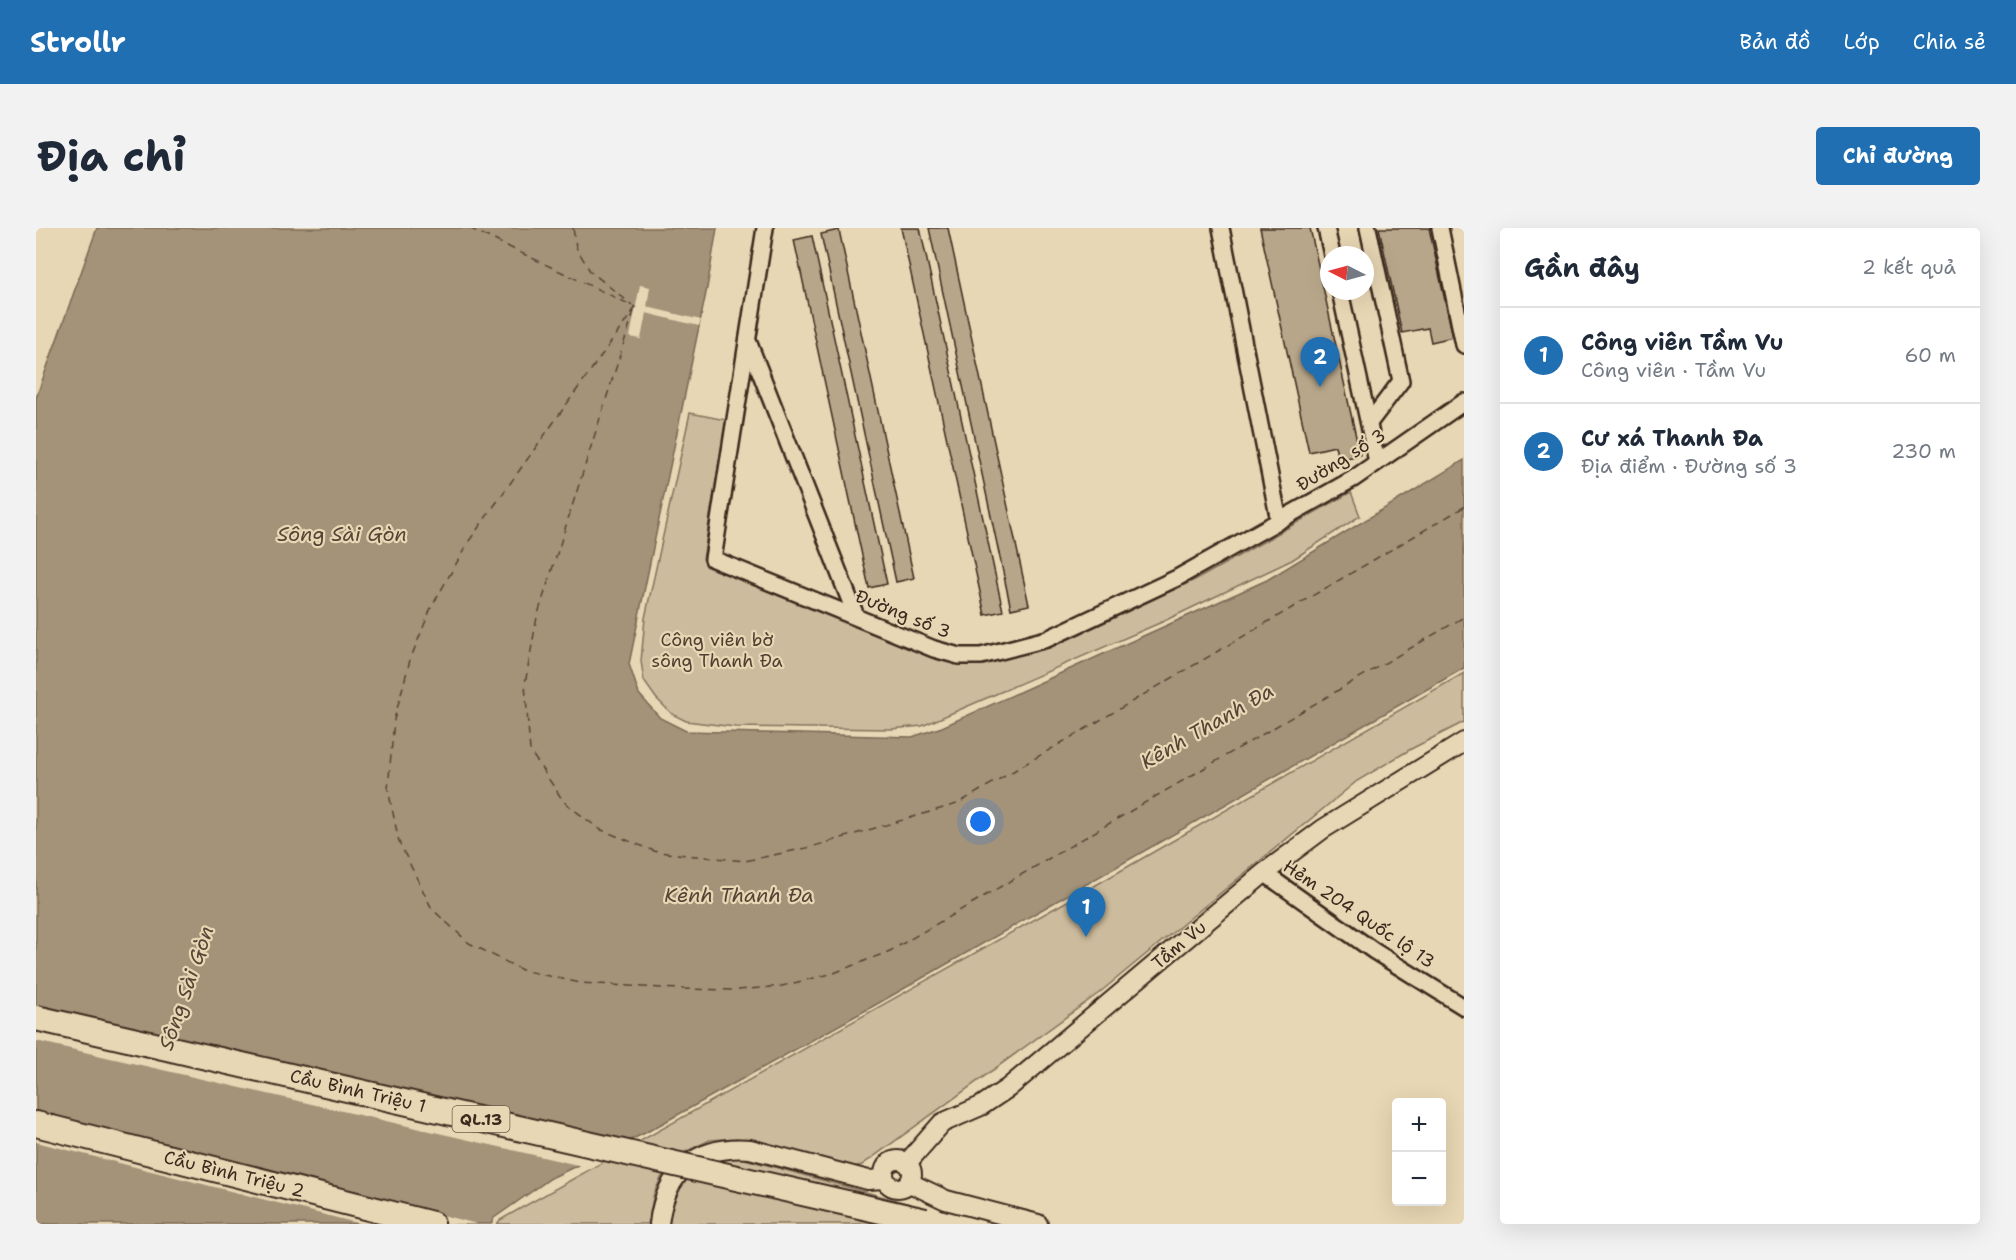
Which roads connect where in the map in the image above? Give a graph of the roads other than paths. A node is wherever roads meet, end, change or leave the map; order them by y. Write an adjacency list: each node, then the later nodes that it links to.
1 (765, 228): 8 (street, Đường số 3)
2 (1221, 228): 13 (street)
3 (1326, 228): 6 (street)
4 (1368, 228): 11 (street)
5 (1440, 228): 9 (street)
6 (1330, 246)
7 (1342, 300): 11 (street)
8 (748, 341): 14 (street); 14 (street, Đường số 3)
9 (1464, 345)
10 (1464, 402): 12 (street, Đường số 3)
11 (1369, 423): 12 (street)
12 (1377, 462): 13 (street, Đường số 3)
13 (1279, 521): 14 (street, Đường số 3)
14 (856, 616)
15 (1464, 742): 16 (street, Tầm Vu)
16 (1264, 873): 17 (street, Hẻm 204 Quốc lộ 13); 21 (street, Tầm Vu)
17 (1464, 1007)
18 (36, 1018): 24 (main road, Cầu Bình Triệu 1 / QL.13, bridge)
19 (36, 1031): 27 (main road, Cầu Bình Triệu 1 / QL.13)
20 (36, 1124): 25 (main road, Cầu Bình Triệu 2)
21 (907, 1163): 22 (street); 23 (street)
22 (885, 1179): 23 (street); 26 (street)
23 (910, 1183): 28 (street)
24 (930, 1222)
25 (432, 1224)
26 (659, 1224)
27 (876, 1224)
28 (1038, 1224)

